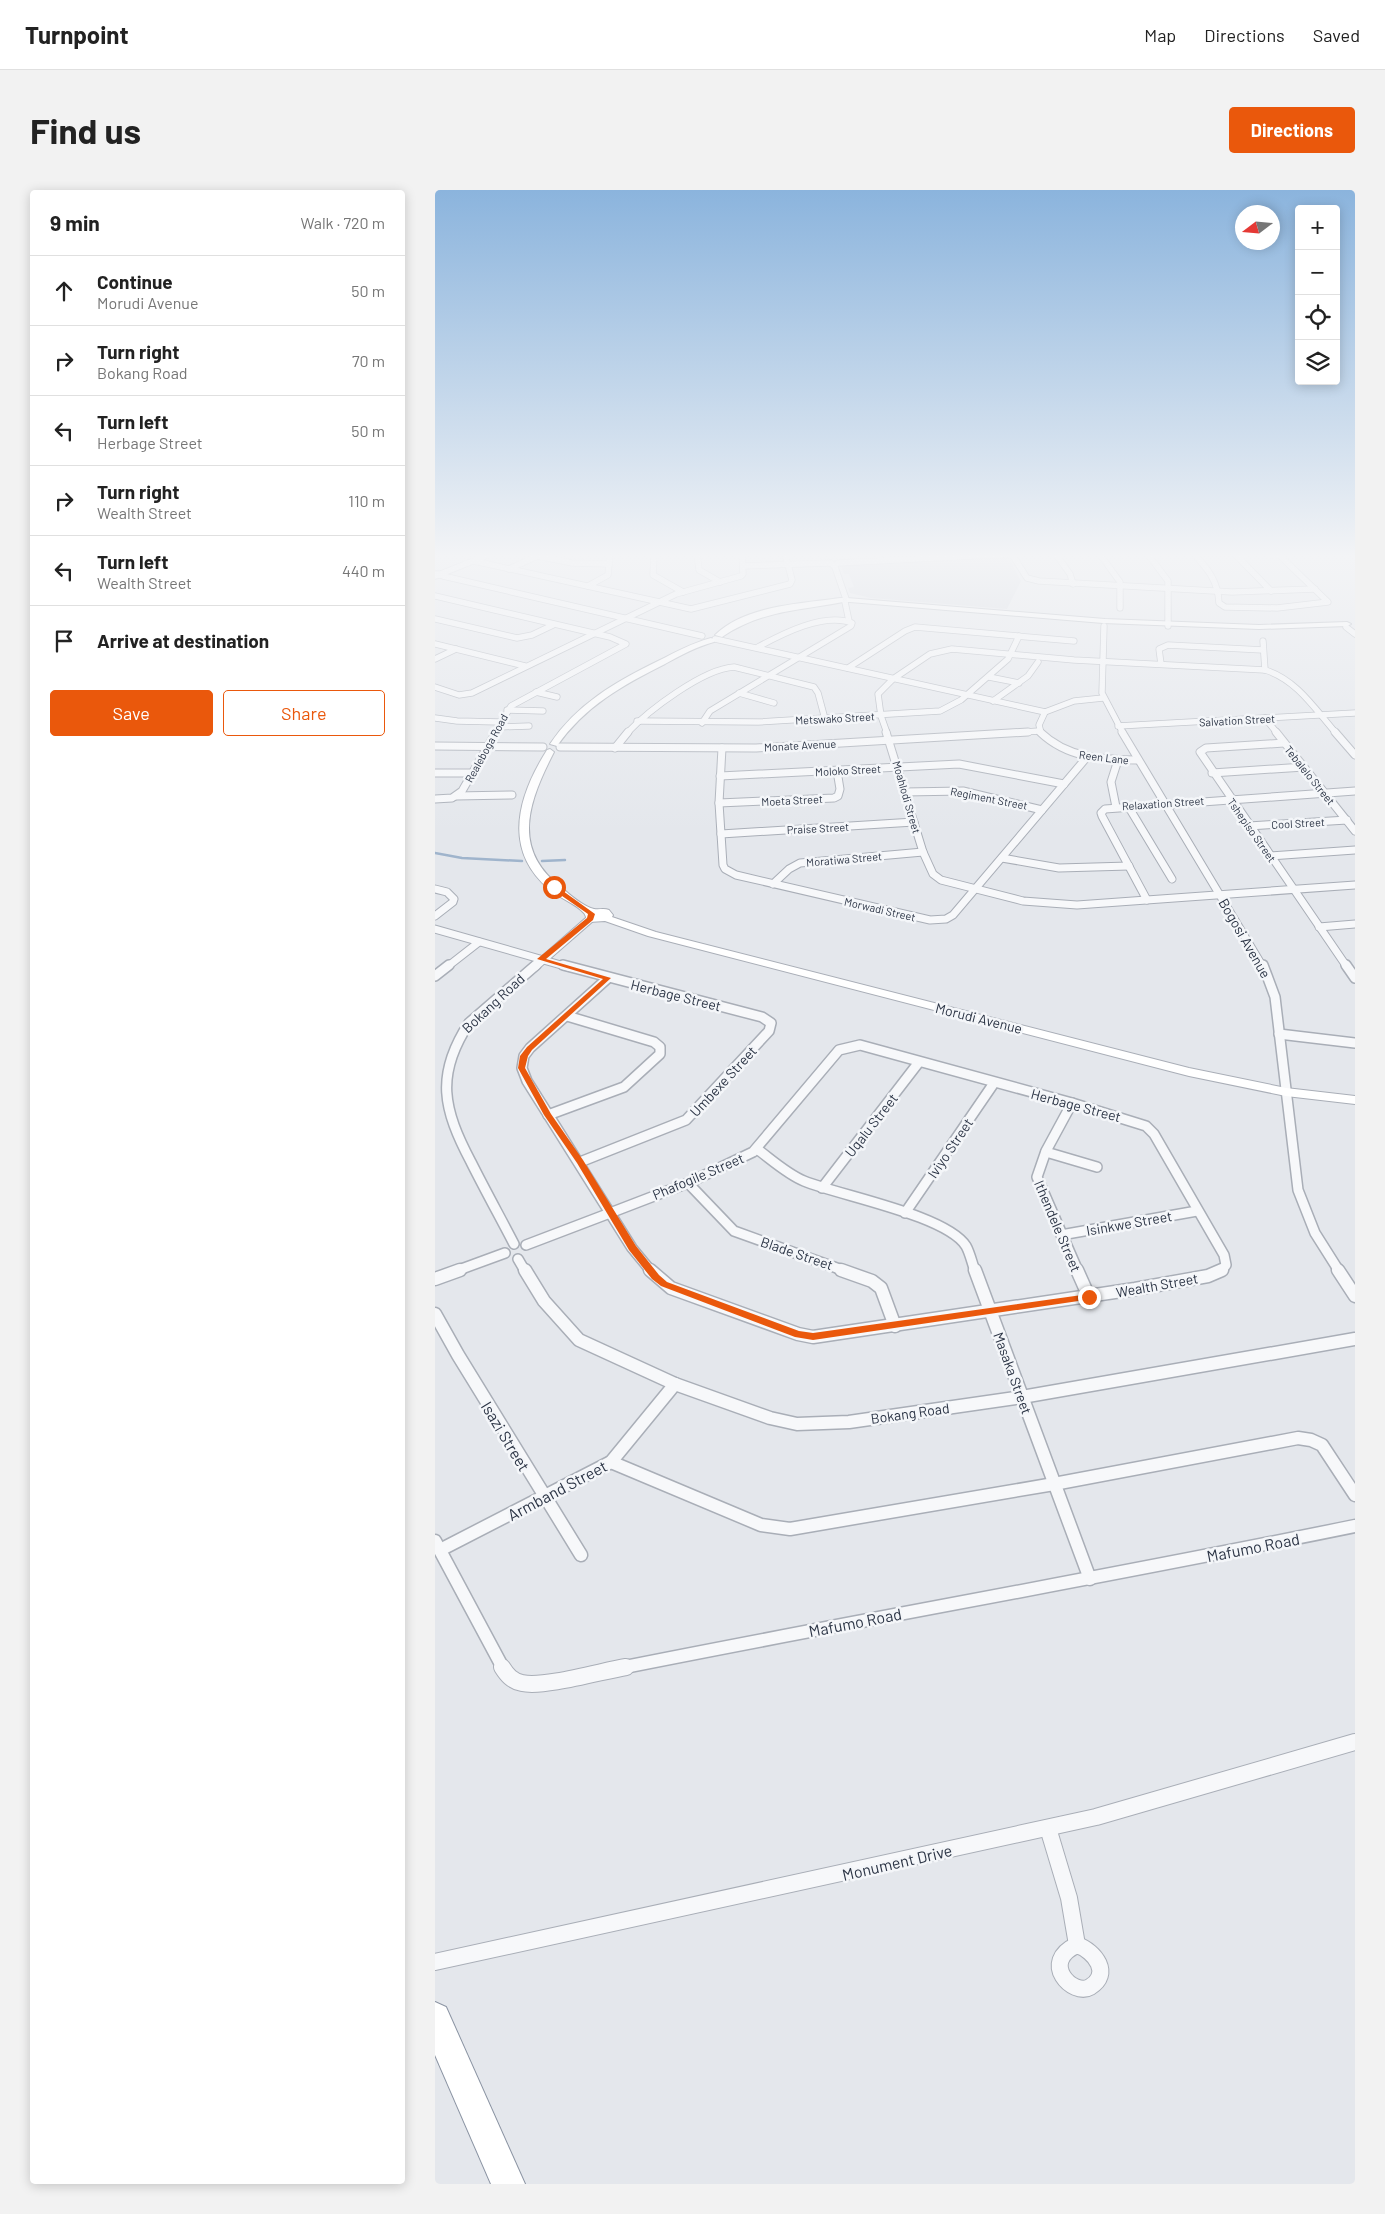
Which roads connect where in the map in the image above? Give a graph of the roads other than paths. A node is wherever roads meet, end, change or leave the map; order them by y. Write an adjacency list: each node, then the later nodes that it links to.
1 (444, 646): 14 (street)
2 (567, 646): 22 (street)
3 (622, 646): 30 (street, Realeboga Road)
4 (693, 646): 56 (street, Morudi Avenue)
5 (753, 646): 13 (street)
6 (818, 646): 17 (street)
7 (882, 646): 23 (street)
8 (1015, 646): 16 (street)
9 (1104, 646): 19 (street, Bogosi Avenue)
10 (1166, 646): 21 (street)
11 (1188, 646): 15 (street)
12 (1263, 646): 15 (street)
13 (758, 647): 17 (street)
14 (456, 649): 18 (street); 22 (street)
15 (1263, 650): 24 (street)
16 (1012, 654): 19 (street, Moahlodi Street); 26 (street, Metswako Street); 27 (street, Moahlodi Street)
17 (800, 657): 23 (street); 25 (street)
18 (435, 659)
19 (1103, 661): 21 (street, Moahlodi Street); 34 (street, Bogosi Avenue)
20 (1038, 662): 28 (street)
21 (1161, 664): 24 (street, Moahlodi Street)
22 (525, 666): 29 (street)
23 (848, 668): 27 (street)
24 (1265, 670): 41 (street)
25 (770, 675): 31 (street); 45 (street); 46 (street)
26 (989, 677): 28 (street); 32 (street, Metswako Street)
27 (893, 679): 32 (street); 42 (street, Moahlodi Street)
28 (1019, 683): 35 (street)
29 (435, 687)
30 (536, 692): 33 (street); 37 (street, Realeboga Road)
31 (739, 694): 36 (street); 47 (street)
32 (967, 695): 35 (street); 42 (street, Metswako Street)
33 (557, 697)
34 (1103, 698): 39 (street); 50 (street, Bogosi Avenue)
35 (993, 701): 39 (street)
36 (774, 703)
37 (507, 710): 38 (street); 48 (street, Realeboga Road)
38 (543, 711)
39 (1045, 712): 51 (street)
40 (1355, 713): 41 (street, Salvation Street)
41 (1319, 715): 44 (street, Salvation Street); 59 (street)
42 (881, 716): 45 (street, Metswako Street); 52 (street, Moahlodi Street)
43 (435, 718): 48 (street)
44 (1265, 718): 50 (street, Salvation Street); 53 (street, Tebalelo Street)
45 (825, 719): 47 (street, Metswako Street)
46 (637, 721): 47 (street, Metswako Street); 57 (street)
47 (702, 722)
48 (499, 724): 49 (street); 55 (street, Realeboga Road)
49 (529, 726)
50 (1118, 726): 62 (street, Bogosi Avenue)
51 (1039, 731): 52 (street, Monate Avenue); 60 (street, Reen Lane)
52 (889, 740): 58 (street, Monate Avenue); 63 (street, Moahlodi Street)
53 (1284, 743): 64 (street, Tebalelo Street); 66 (street, Tshepiso Street)
54 (435, 746): 55 (street, Monate Avenue)
55 (487, 747): 56 (street, Monate Avenue); 68 (street, Realeboga Road)
56 (552, 747): 57 (street, Monate Avenue); 102 (street, Morudi Avenue)
57 (615, 748): 58 (street, Monate Avenue)
58 (721, 748): 69 (street, Morwadi Street)
59 (1355, 755)
60 (1087, 757): 61 (street, Reen Lane); 70 (street, Morwadi Street)
61 (1118, 760): 62 (street, Reen Lane); 80 (street)
62 (1137, 760): 79 (street, Bogosi Avenue)
63 (898, 767): 65 (street, Moloko Street); 70 (street, Moloko Street); 72 (street, Moahlodi Street)
64 (1304, 767): 66 (street); 73 (street, Tebalelo Street)
65 (837, 771): 69 (street, Moloko Street); 78 (street, Moeta Street)
66 (1212, 772): 77 (street, Tshepiso Street)
67 (435, 773): 68 (street)
68 (473, 773): 75 (street, Realeboga Road)
69 (719, 776): 78 (street, Morwadi Street)
70 (1064, 784): 82 (street, Morwadi Street)
71 (1355, 791): 73 (street, Relaxation Street)
72 (905, 792): 82 (street, Regiment Street); 84 (street, Moahlodi Street)
73 (1325, 793): 77 (street, Relaxation Street); 83 (street, Tebalelo Street)
74 (512, 794): 75 (street)
75 (456, 796): 76 (street, Realeboga Road)
76 (435, 799)
77 (1231, 799): 79 (street, Relaxation Street); 85 (street, Tshepiso Street)
78 (719, 803): 87 (street, Morwadi Street)
79 (1164, 803): 81 (street, Relaxation Street); 99 (street, Bogosi Avenue)
80 (1116, 806): 81 (street, Relaxation Street); 92 (street, Relaxation Street)
81 (1128, 806): 93 (street)
82 (1042, 810): 91 (street, Morwadi Street)
83 (1347, 820): 85 (street, Cool Street); 86 (street, Tebalelo Street)
84 (914, 822): 87 (street, Praise Street); 89 (street, Moahlodi Street)
85 (1249, 826): 90 (street, Tshepiso Street)
86 (1355, 831)
87 (721, 834): 94 (street, Morwadi Street)
88 (1355, 850): 90 (street)
89 (923, 852): 94 (street, Moratiwa Street); 97 (street, Moahlodi Street)
90 (1270, 856): 98 (street, Tshepiso Street)
91 (1002, 858): 92 (street); 97 (street, Morwadi Street)
92 (1129, 866): 100 (street, Relaxation Street)
93 (1173, 879)
94 (773, 884): 97 (street, Morwadi Street)
95 (1355, 885): 98 (street, Moahlodi Street)
96 (435, 889): 101 (street)
97 (976, 890): 100 (street, Moahlodi Street)
98 (1294, 890): 99 (street, Moahlodi Street); 105 (street, Tshepiso Street)
99 (1221, 895): 100 (street, Moahlodi Street); 115 (street, Bogosi Avenue)
100 (1147, 900)
101 (435, 916)
102 (591, 916): 103 (street, Morudi Avenue); 108 (street, Bokang Road)
103 (606, 918): 120 (street, Morudi Avenue)
104 (1355, 924): 105 (street)
105 (1319, 927): 109 (street, Tshepiso Street)
106 (435, 929): 107 (street, Herbage Street)
107 (479, 942): 108 (street, Herbage Street); 110 (street)
108 (541, 959): 111 (street, Herbage Street); 134 (street, Bokang Road)
109 (1350, 965): 112 (street, Tshepiso Street)
110 (435, 976)
111 (608, 978): 113 (street, Wealth Street); 114 (street, Herbage Street)
112 (1355, 978)
113 (567, 1016): 123 (street, Wealth Street); 123 (street)
114 (771, 1023): 126 (street, Umbexe Street)
115 (1279, 1034): 116 (street); 120 (street, Bogosi Avenue)
116 (1355, 1043)
117 (860, 1045): 118 (street, Herbage Street); 124 (street, Phafogile Street)
118 (919, 1062): 119 (street, Herbage Street); 129 (street, Uqalu Street)
119 (994, 1083): 122 (street, Herbage Street); 132 (street, Iviyo Street)
120 (1285, 1092): 121 (street, Morudi Avenue); 140 (street, Bogosi Avenue)
121 (1355, 1100)
122 (1073, 1102): 125 (street, Ithendele Street); 130 (street, Herbage Street)
123 (548, 1115): 126 (street, Wealth Street)
124 (757, 1149): 128 (street, Phafogile Street); 129 (street, Masaka Street)
125 (1046, 1152): 127 (street); 133 (street, Ithendele Street)
126 (580, 1162): 131 (street, Wealth Street)
127 (1097, 1167)
128 (688, 1183): 131 (street, Phafogile Street); 144 (street, Blade Street)
129 (822, 1188): 132 (street, Masaka Street)
130 (1197, 1211): 133 (street, Isinkwe Street); 137 (street, Herbage Street)
131 (610, 1212): 135 (street, Phafogile Street); 144 (street, Wealth Street)
132 (905, 1213): 142 (street, Masaka Street)
133 (1061, 1235): 141 (street, Ithendele Street)
134 (514, 1244): 135 (street); 136 (street)
135 (526, 1245): 138 (street)
136 (505, 1253): 138 (street); 139 (street)
137 (1223, 1255): 141 (street, Wealth Street)
138 (518, 1258): 146 (street, Bokang Road)
139 (435, 1279)
140 (1355, 1296)
141 (1089, 1297): 142 (street, Wealth Street)
142 (991, 1312): 144 (street, Wealth Street); 147 (street, Masaka Street)
143 (435, 1314): 151 (street, Isazi Street)
144 (895, 1326)
145 (1355, 1339): 147 (street, Bokang Road)
146 (675, 1384): 147 (street, Bokang Road); 148 (street, Armband Street)
147 (1022, 1397): 149 (street, Masaka Street)
148 (611, 1462): 149 (street); 151 (street, Armband Street)
149 (1054, 1484): 150 (street); 155 (street, Masaka Street)
150 (1355, 1494)
151 (544, 1497): 153 (street, Armband Street); 154 (street, Isazi Street)
152 (1355, 1526): 155 (street, Mafumo Road)
153 (437, 1545): 155 (street, Mafumo Road)
154 (581, 1555)
155 (1090, 1579)
156 (1355, 1742): 157 (street, Monument Drive)
157 (1048, 1828): 158 (street); 159 (street, Monument Drive)
158 (1077, 1945)
159 (435, 1962)
160 (435, 2018): 161 (highway)
161 (508, 2184)

